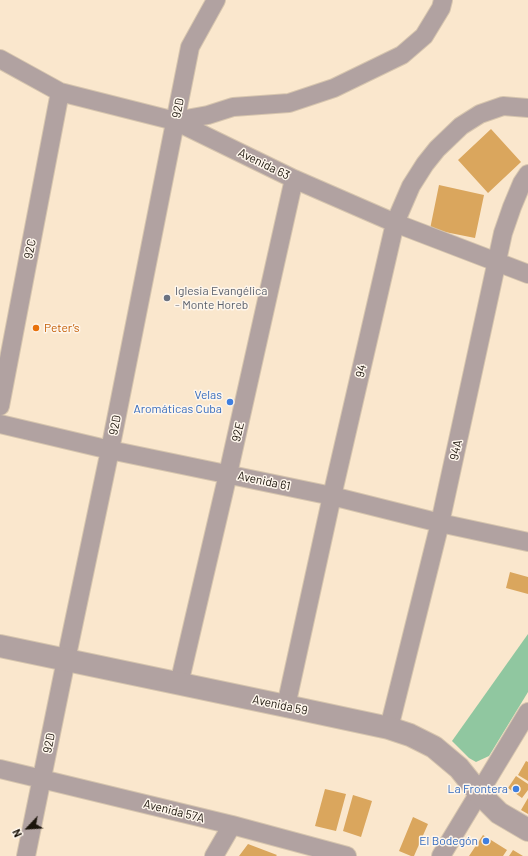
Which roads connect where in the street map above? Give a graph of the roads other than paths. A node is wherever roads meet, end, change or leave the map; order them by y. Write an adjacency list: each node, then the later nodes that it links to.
1 (216, 0): 6 (street, 92D)
2 (443, 0): 6 (street)
3 (0, 59): 4 (street, Avenida 63)
4 (60, 92): 6 (street, Avenida 63); 12 (street, 92C)
5 (528, 108): 9 (street, 94)
6 (175, 121): 8 (street, Avenida 63); 14 (street, 92D)
7 (528, 174): 10 (street, 94A)
8 (294, 179): 9 (street, Avenida 63); 15 (street, 92E)
9 (395, 223): 10 (street, Avenida 63); 16 (street, 94)
10 (496, 262): 11 (street, Avenida 63); 17 (street, 94A)
11 (528, 274)
12 (0, 406)
13 (0, 424): 14 (street, Avenida 61)
14 (110, 450): 15 (street, Avenida 61); 20 (street, 92D)
15 (228, 474): 16 (street, Avenida 61); 21 (street, 92E)
16 (332, 496): 17 (street, Avenida 61); 22 (street, 94)
17 (440, 523): 18 (street, Avenida 61); 24 (street, 94A)
18 (528, 542)
19 (0, 646): 20 (street, Avenida 59)
20 (66, 660): 21 (street, Avenida 59); 26 (street, 92D)
21 (179, 684): 22 (street, Avenida 59)
22 (286, 706): 24 (street, Avenida 59)
23 (528, 712): 27 (street)
24 (389, 728): 27 (street, Avenida 59)
25 (0, 769): 26 (street, Avenida 57A)
26 (42, 778): 28 (street, Avenida 57A); 30 (street, 92D)
27 (479, 793): 29 (street, Avenida 59); 33 (street)
28 (232, 825): 31 (street); 32 (street, Avenida 57A)
29 (528, 830)
30 (26, 856)
31 (214, 856)
32 (347, 856)
33 (441, 856)

